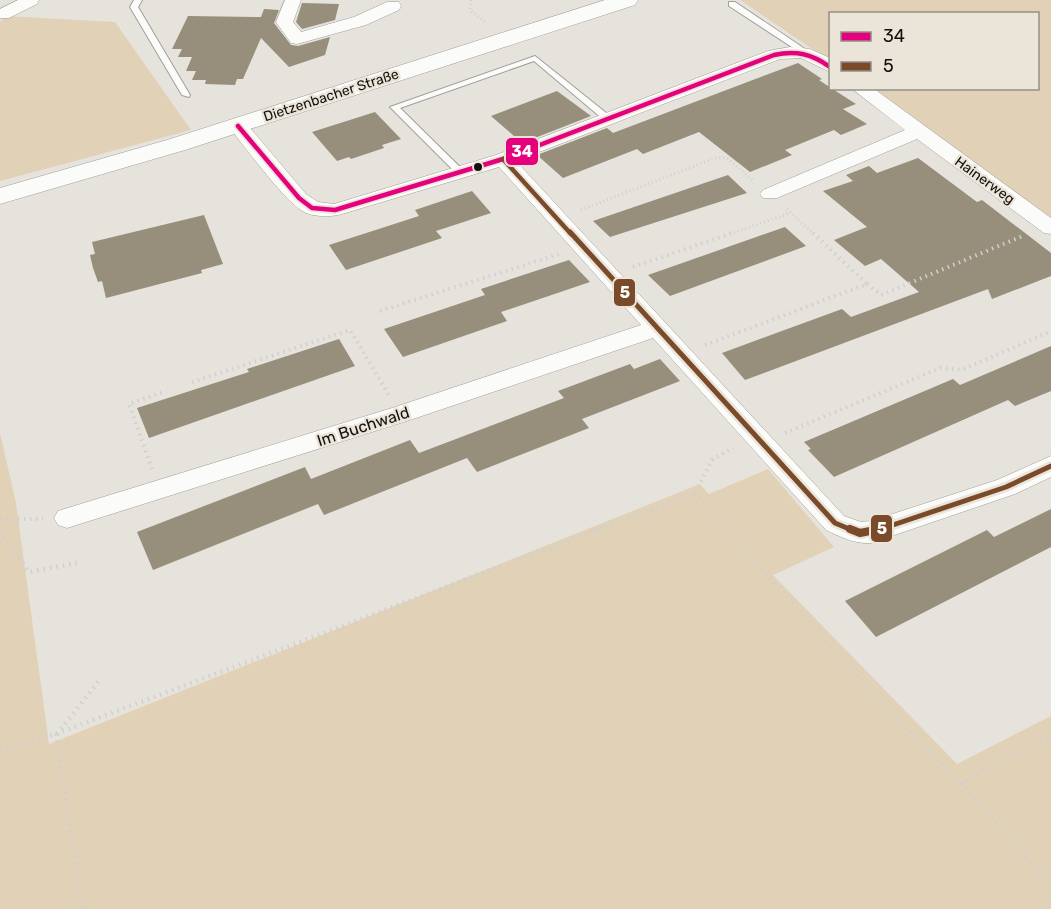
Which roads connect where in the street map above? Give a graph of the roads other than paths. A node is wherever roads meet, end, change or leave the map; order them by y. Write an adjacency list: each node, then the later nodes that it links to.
1 (31, 0): 7 (street)
2 (138, 0): 11 (lane)
3 (293, 0): 6 (street)
4 (627, 0): 13 (main road, Dietzenbacher Straße)
5 (732, 4): 8 (lane)
6 (393, 6)
7 (5, 11)
8 (807, 53): 9 (street); 12 (street)
9 (829, 66)
10 (863, 90): 14 (street, Hainerweg)
11 (186, 95)
12 (607, 118): 15 (street); 16 (lane)
13 (238, 126): 16 (street); 18 (main road, Dietzenbacher Straße)
14 (918, 131): 17 (street); 19 (street, Hainerweg)
15 (503, 159): 16 (street); 20 (street)
16 (461, 173)
17 (770, 194)
18 (0, 196)
19 (1049, 227)
20 (658, 328): 21 (street); 22 (street, Im Buchwald)
21 (1051, 466)
22 (67, 518)

